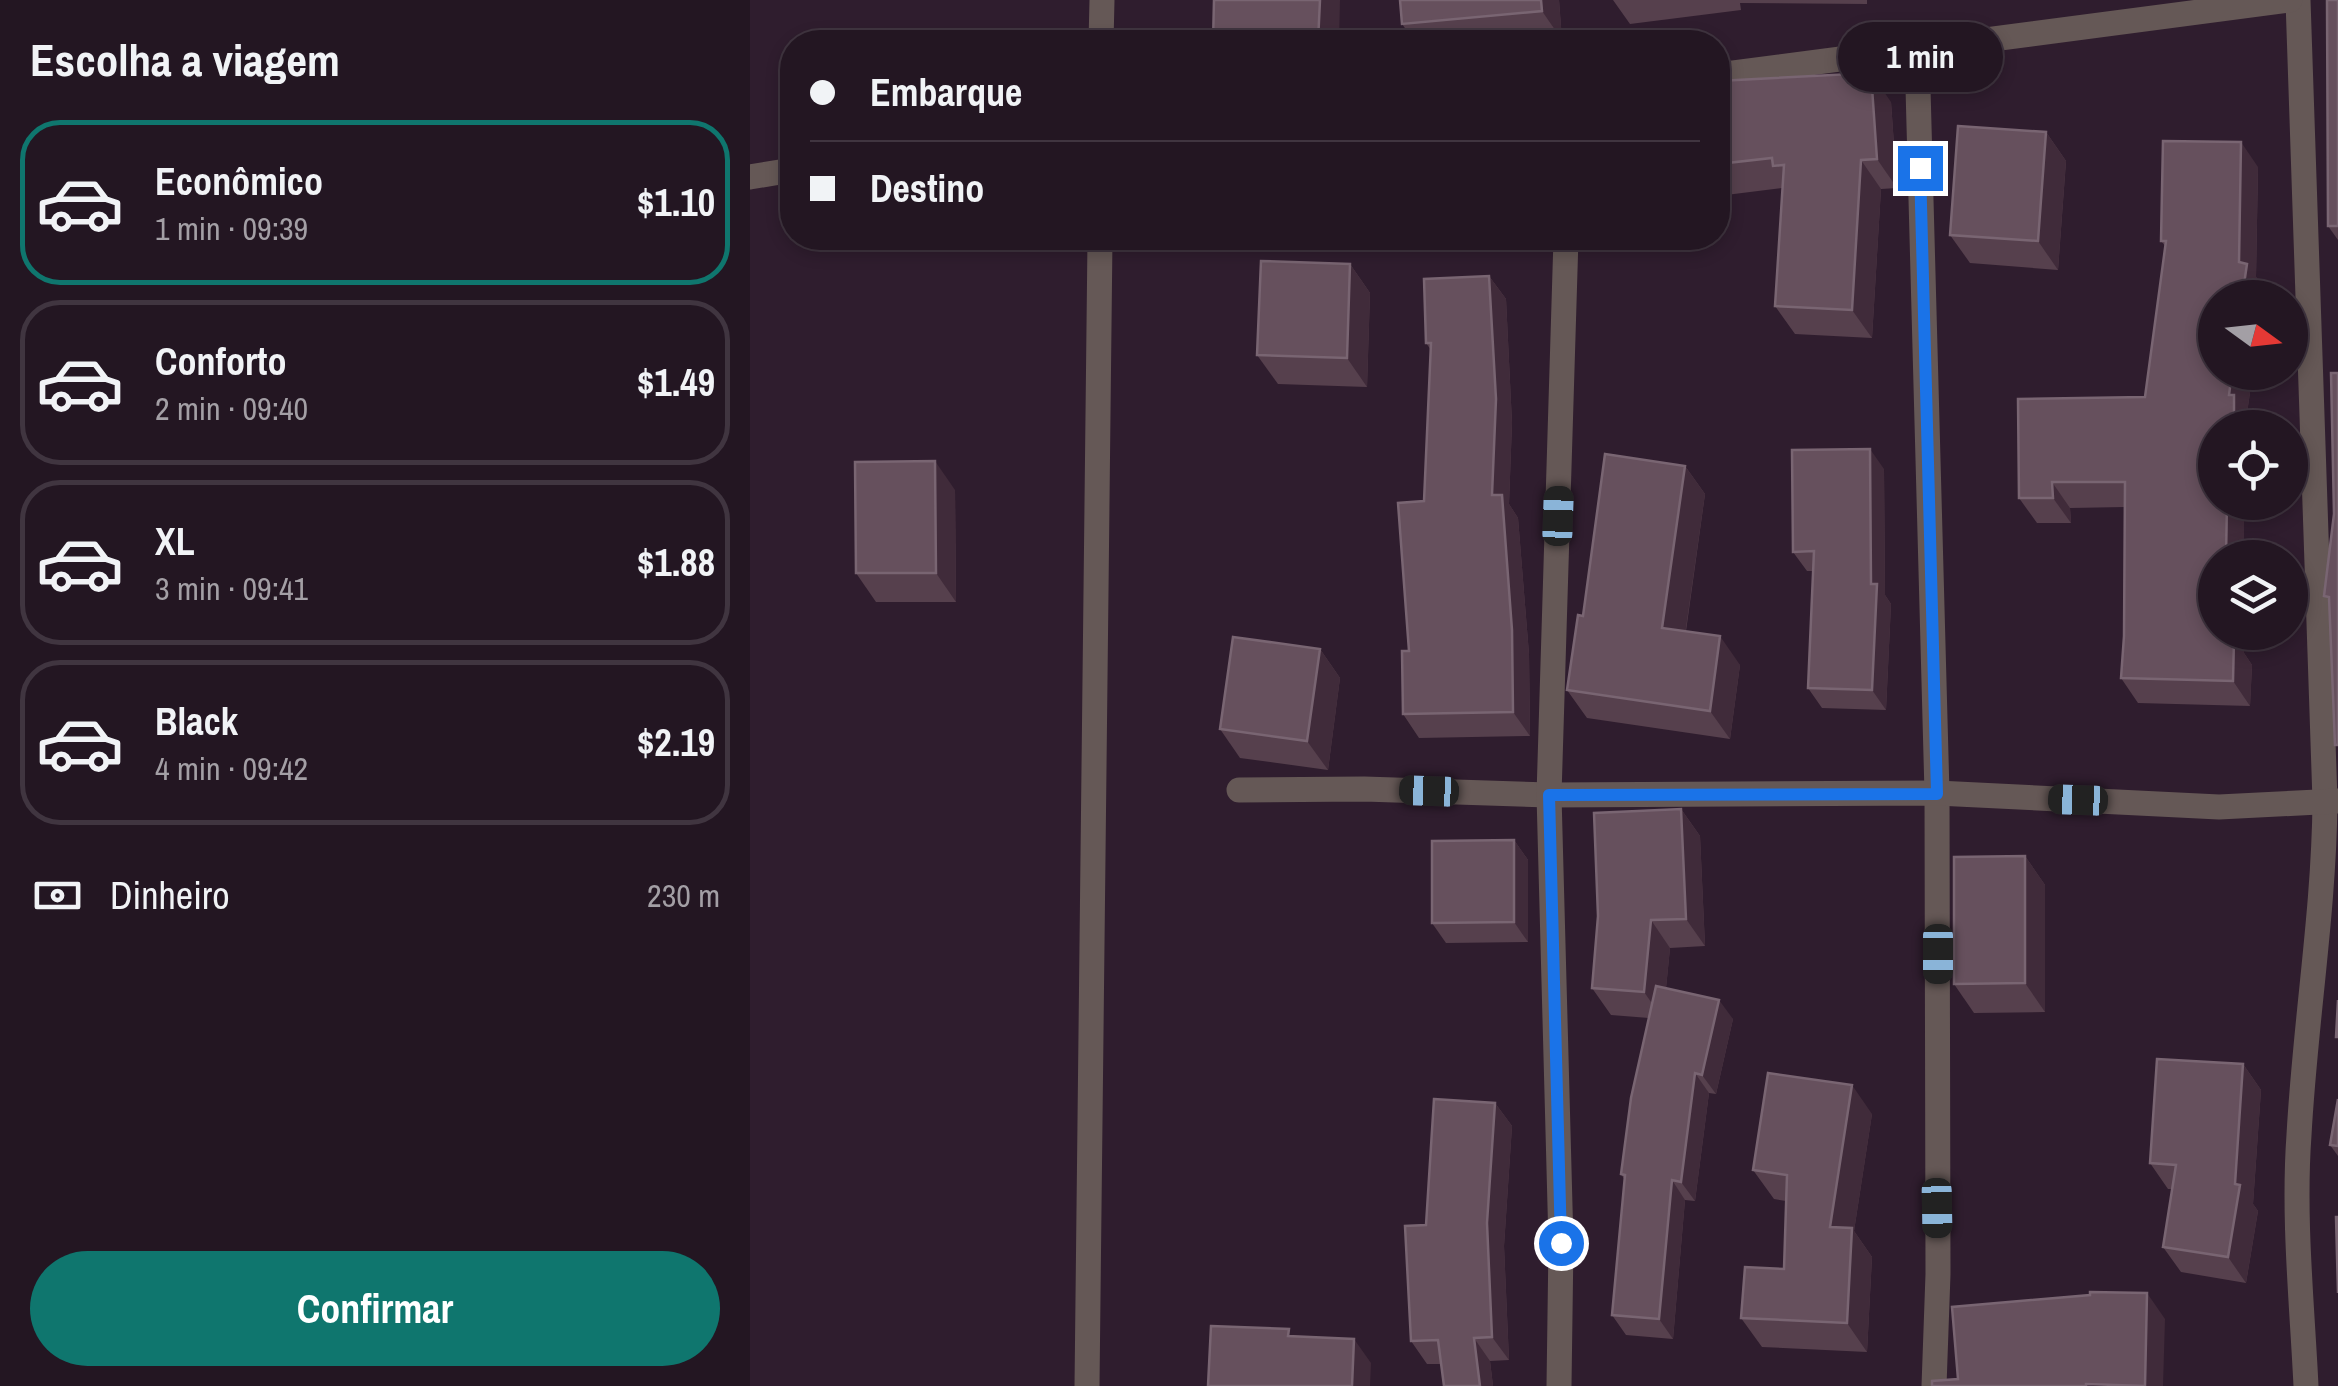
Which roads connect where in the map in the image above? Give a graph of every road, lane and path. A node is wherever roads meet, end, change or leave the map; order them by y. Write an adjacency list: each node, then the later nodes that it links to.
1 (1102, 0): 4 (street)
2 (2290, 0): 5 (street)
3 (2298, 0): 14 (street)
4 (1101, 30)
5 (1916, 51): 6 (street); 12 (street)
6 (1730, 74)
7 (780, 172): 8 (street)
8 (750, 177)
9 (1100, 250): 15 (street)
10 (1566, 250): 13 (street)
11 (1239, 790): 13 (street)
12 (1937, 794): 13 (street); 14 (street); 17 (street)
13 (1549, 795): 16 (street)
14 (2332, 801): 18 (street)
15 (1087, 1386)
16 (1560, 1386)
17 (1934, 1386)
18 (2306, 1386)

